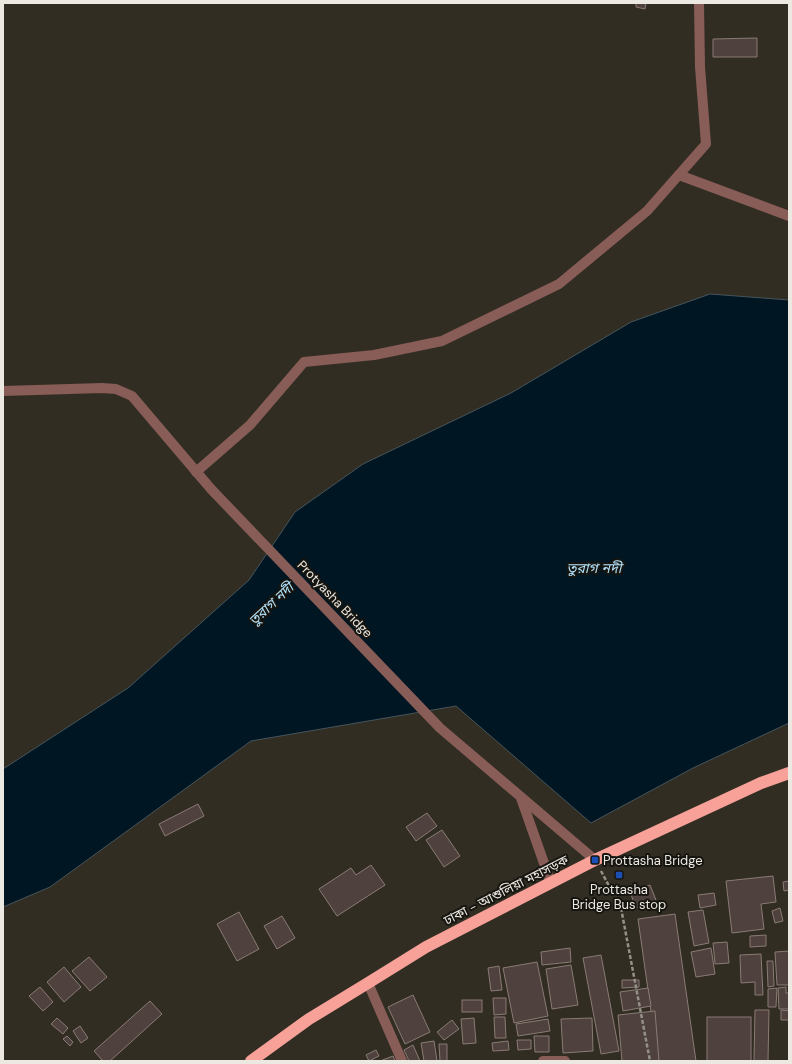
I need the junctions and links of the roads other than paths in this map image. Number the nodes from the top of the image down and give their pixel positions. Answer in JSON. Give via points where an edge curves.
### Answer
{"nodes":[{"id":1,"x":699,"y":3,"type":"edge"},
{"id":2,"x":679,"y":175,"type":"junction"},
{"id":3,"x":789,"y":216,"type":"edge"},
{"id":4,"x":3,"y":391,"type":"edge"},
{"id":5,"x":196,"y":472,"type":"junction"},
{"id":6,"x":789,"y":773,"type":"edge"},
{"id":7,"x":520,"y":796,"type":"junction"},
{"id":8,"x":595,"y":860,"type":"junction"},
{"id":9,"x":551,"y":883,"type":"junction"},
{"id":10,"x":368,"y":984,"type":"junction"},
{"id":11,"x":251,"y":1061,"type":"edge"},
{"id":12,"x":402,"y":1061,"type":"edge"},
{"id":13,"x":543,"y":1061,"type":"edge"},
{"id":14,"x":565,"y":1061,"type":"edge"}],
"edges":[{"from":1,"to":2,"type":"street","via":[[700,67],[706,144]]},
{"from":2,"to":3,"type":"street"},
{"from":2,"to":5,"type":"street","via":[[648,211],[559,284],[442,341],[374,355],[304,362],[250,425]]},
{"from":4,"to":5,"type":"street","name":"Protyasha Bridge","via":[[116,389],[132,396]]},
{"from":5,"to":7,"type":"street","name":"Protyasha Bridge","via":[[440,728]]},
{"from":6,"to":8,"type":"highway","name":"ঢাকা - আশুলিয়া মহাসড়ক","via":[[761,783]]},
{"from":7,"to":8,"type":"street","name":"Protyasha Bridge"},
{"from":7,"to":9,"type":"street"},
{"from":8,"to":9,"type":"highway","name":"ঢাকা - আশুলিয়া মহাসড়ক"},
{"from":9,"to":10,"type":"highway","name":"ঢাকা - আশুলিয়া মহাসড়ক","via":[[426,947]]},
{"from":10,"to":11,"type":"highway","name":"ঢাকা - আশুলিয়া মহাসড়ক","via":[[309,1019]]},
{"from":10,"to":12,"type":"street"},
{"from":13,"to":14,"type":"street"}]}
